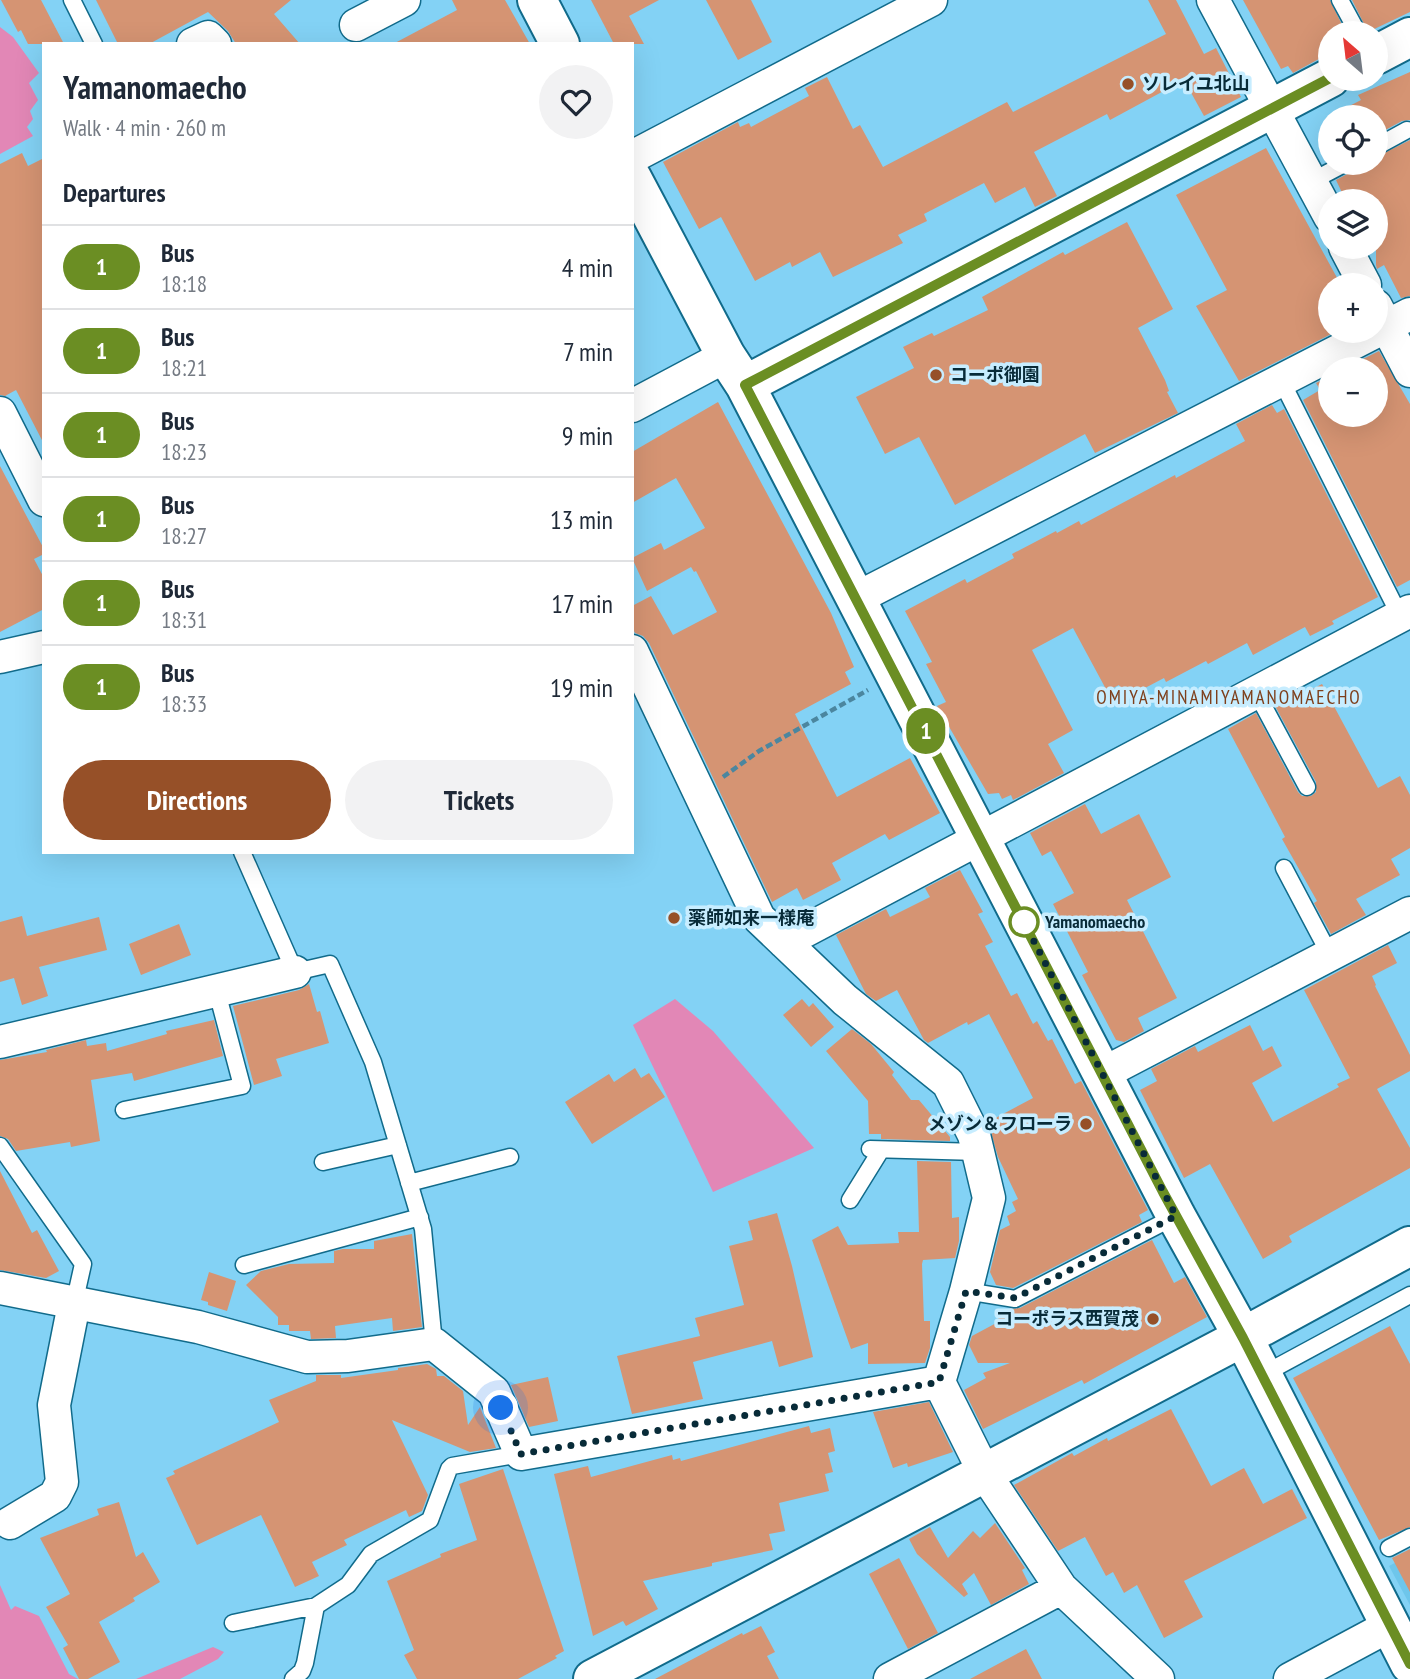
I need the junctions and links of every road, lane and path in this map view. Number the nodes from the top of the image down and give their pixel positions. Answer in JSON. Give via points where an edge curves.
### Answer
{"nodes":[{"id":1,"x":72,"y":0,"type":"edge"},
{"id":2,"x":404,"y":0,"type":"edge"},
{"id":3,"x":537,"y":0,"type":"edge"},
{"id":4,"x":931,"y":0,"type":"edge"},
{"id":5,"x":1213,"y":0,"type":"edge"},
{"id":6,"x":1340,"y":0,"type":"edge"},
{"id":7,"x":1351,"y":21,"type":"edge"},
{"id":8,"x":355,"y":23,"type":"edge"},
{"id":9,"x":1410,"y":37,"type":"edge"},
{"id":10,"x":92,"y":42,"type":"edge"},
{"id":11,"x":197,"y":42,"type":"edge"},
{"id":12,"x":213,"y":42,"type":"edge"},
{"id":13,"x":559,"y":42,"type":"edge"},
{"id":14,"x":1388,"y":49,"type":"edge"},
{"id":15,"x":1318,"y":84,"type":"edge"},
{"id":16,"x":1273,"y":108,"type":"junction"},
{"id":17,"x":1407,"y":131,"type":"dead end"},
{"id":18,"x":1388,"y":141,"type":"edge"},
{"id":19,"x":634,"y":156,"type":"edge"},
{"id":20,"x":1323,"y":175,"type":"edge"},
{"id":21,"x":1312,"y":181,"type":"junction"},
{"id":22,"x":634,"y":182,"type":"edge"},
{"id":23,"x":1318,"y":193,"type":"edge"},
{"id":24,"x":1390,"y":315,"type":"edge"},
{"id":25,"x":736,"y":370,"type":"junction"},
{"id":26,"x":1410,"y":371,"type":"edge"},
{"id":27,"x":1281,"y":380,"type":"junction"},
{"id":28,"x":634,"y":405,"type":"edge"},
{"id":29,"x":0,"y":413,"type":"edge"},
{"id":30,"x":42,"y":496,"type":"edge"},
{"id":31,"x":855,"y":598,"type":"junction"},
{"id":32,"x":1405,"y":613,"type":"edge"},
{"id":33,"x":42,"y":647,"type":"edge"},
{"id":34,"x":634,"y":655,"type":"edge"},
{"id":35,"x":0,"y":657,"type":"edge"},
{"id":36,"x":895,"y":674,"type":"junction"},
{"id":37,"x":1256,"y":692,"type":"junction"},
{"id":38,"x":1307,"y":787,"type":"dead end"},
{"id":39,"x":700,"y":794,"type":"junction"},
{"id":40,"x":980,"y":837,"type":"junction"},
{"id":41,"x":243,"y":854,"type":"edge"},
{"id":42,"x":1284,"y":868,"type":"dead end"},
{"id":43,"x":1410,"y":913,"type":"edge"},
{"id":44,"x":784,"y":942,"type":"junction"},
{"id":45,"x":1330,"y":955,"type":"junction"},
{"id":46,"x":295,"y":972,"type":"junction"},
{"id":47,"x":216,"y":992,"type":"junction"},
{"id":48,"x":0,"y":1042,"type":"edge"},
{"id":49,"x":1102,"y":1074,"type":"junction"},
{"id":50,"x":124,"y":1110,"type":"dead end"},
{"id":51,"x":398,"y":1145,"type":"junction"},
{"id":52,"x":0,"y":1146,"type":"edge"},
{"id":53,"x":978,"y":1152,"type":"junction"},
{"id":54,"x":510,"y":1157,"type":"dead end"},
{"id":55,"x":323,"y":1162,"type":"dead end"},
{"id":56,"x":410,"y":1183,"type":"junction"},
{"id":57,"x":850,"y":1200,"type":"dead end"},
{"id":58,"x":1176,"y":1216,"type":"junction"},
{"id":59,"x":420,"y":1217,"type":"junction"},
{"id":60,"x":1410,"y":1246,"type":"edge"},
{"id":61,"x":244,"y":1265,"type":"dead end"},
{"id":62,"x":0,"y":1288,"type":"edge"},
{"id":63,"x":966,"y":1291,"type":"junction"},
{"id":64,"x":1410,"y":1295,"type":"edge"},
{"id":65,"x":74,"y":1304,"type":"junction"},
{"id":66,"x":1243,"y":1338,"type":"junction"},
{"id":67,"x":434,"y":1344,"type":"junction"},
{"id":68,"x":1262,"y":1375,"type":"junction"},
{"id":69,"x":939,"y":1382,"type":"junction"},
{"id":70,"x":521,"y":1454,"type":"junction"},
{"id":71,"x":985,"y":1474,"type":"junction"},
{"id":72,"x":10,"y":1523,"type":"dead end"},
{"id":73,"x":1410,"y":1537,"type":"edge"},
{"id":74,"x":1389,"y":1548,"type":"dead end"},
{"id":75,"x":1062,"y":1588,"type":"junction"},
{"id":76,"x":316,"y":1606,"type":"junction"},
{"id":77,"x":233,"y":1623,"type":"dead end"},
{"id":78,"x":1390,"y":1626,"type":"junction"},
{"id":79,"x":1410,"y":1664,"type":"edge"},
{"id":80,"x":613,"y":1674,"type":"edge"},
{"id":81,"x":293,"y":1679,"type":"edge"},
{"id":82,"x":890,"y":1679,"type":"edge"},
{"id":83,"x":1158,"y":1679,"type":"edge"},
{"id":84,"x":1290,"y":1679,"type":"edge"}],
"edges":[{"from":1,"to":10,"type":"lane"},
{"from":2,"to":8,"type":"street"},
{"from":3,"to":13,"type":"street"},
{"from":4,"to":19,"type":"street"},
{"from":5,"to":16,"type":"street"},
{"from":6,"to":7,"type":"lane"},
{"from":9,"to":14,"type":"street"},
{"from":11,"to":12,"type":"street","via":[[208,37]]},
{"from":15,"to":16,"type":"street"},
{"from":16,"to":21,"type":"street"},
{"from":16,"to":25,"type":"street"},
{"from":17,"to":18,"type":"lane"},
{"from":20,"to":21,"type":"lane"},
{"from":21,"to":23,"type":"street"},
{"from":22,"to":25,"type":"street"},
{"from":24,"to":26,"type":"street"},
{"from":24,"to":27,"type":"street"},
{"from":25,"to":28,"type":"street"},
{"from":25,"to":31,"type":"street"},
{"from":27,"to":31,"type":"street"},
{"from":27,"to":32,"type":"lane"},
{"from":29,"to":30,"type":"street"},
{"from":31,"to":36,"type":"street"},
{"from":32,"to":37,"type":"street"},
{"from":33,"to":35,"type":"street"},
{"from":34,"to":39,"type":"street"},
{"from":36,"to":39,"type":"path","via":[[759,751]]},
{"from":36,"to":40,"type":"street"},
{"from":37,"to":38,"type":"lane"},
{"from":37,"to":40,"type":"street"},
{"from":39,"to":44,"type":"street","via":[[759,918]]},
{"from":40,"to":44,"type":"street"},
{"from":40,"to":49,"type":"street"},
{"from":41,"to":46,"type":"lane"},
{"from":42,"to":45,"type":"lane"},
{"from":43,"to":45,"type":"street"},
{"from":44,"to":53,"type":"street","via":[[845,1000],[948,1083]]},
{"from":45,"to":49,"type":"street"},
{"from":46,"to":47,"type":"street"},
{"from":46,"to":51,"type":"lane","via":[[330,964],[373,1062]]},
{"from":47,"to":48,"type":"street"},
{"from":47,"to":50,"type":"lane","via":[[242,1086]]},
{"from":49,"to":58,"type":"street"},
{"from":51,"to":55,"type":"lane"},
{"from":51,"to":56,"type":"lane"},
{"from":52,"to":65,"type":"lane","via":[[83,1265]]},
{"from":53,"to":57,"type":"lane","via":[[876,1149]]},
{"from":53,"to":63,"type":"street","via":[[989,1198]]},
{"from":54,"to":56,"type":"lane"},
{"from":56,"to":59,"type":"lane"},
{"from":58,"to":63,"type":"lane","via":[[1015,1298]]},
{"from":58,"to":66,"type":"street"},
{"from":59,"to":61,"type":"lane"},
{"from":59,"to":67,"type":"lane"},
{"from":60,"to":66,"type":"street"},
{"from":62,"to":65,"type":"street"},
{"from":63,"to":69,"type":"street"},
{"from":64,"to":68,"type":"lane"},
{"from":65,"to":67,"type":"street","via":[[198,1327],[307,1357]]},
{"from":65,"to":72,"type":"street","via":[[54,1405],[62,1482],[55,1496]]},
{"from":66,"to":68,"type":"street"},
{"from":66,"to":71,"type":"street"},
{"from":67,"to":70,"type":"street","via":[[494,1392]]},
{"from":68,"to":78,"type":"street"},
{"from":69,"to":70,"type":"street"},
{"from":69,"to":71,"type":"street"},
{"from":70,"to":76,"type":"lane","via":[[449,1468],[429,1520],[371,1554],[348,1586]]},
{"from":71,"to":75,"type":"street"},
{"from":71,"to":80,"type":"street"},
{"from":73,"to":74,"type":"lane"},
{"from":75,"to":82,"type":"street"},
{"from":75,"to":83,"type":"street"},
{"from":76,"to":77,"type":"lane"},
{"from":76,"to":81,"type":"lane","via":[[305,1663]]},
{"from":78,"to":79,"type":"street"},
{"from":78,"to":84,"type":"street"}]}
